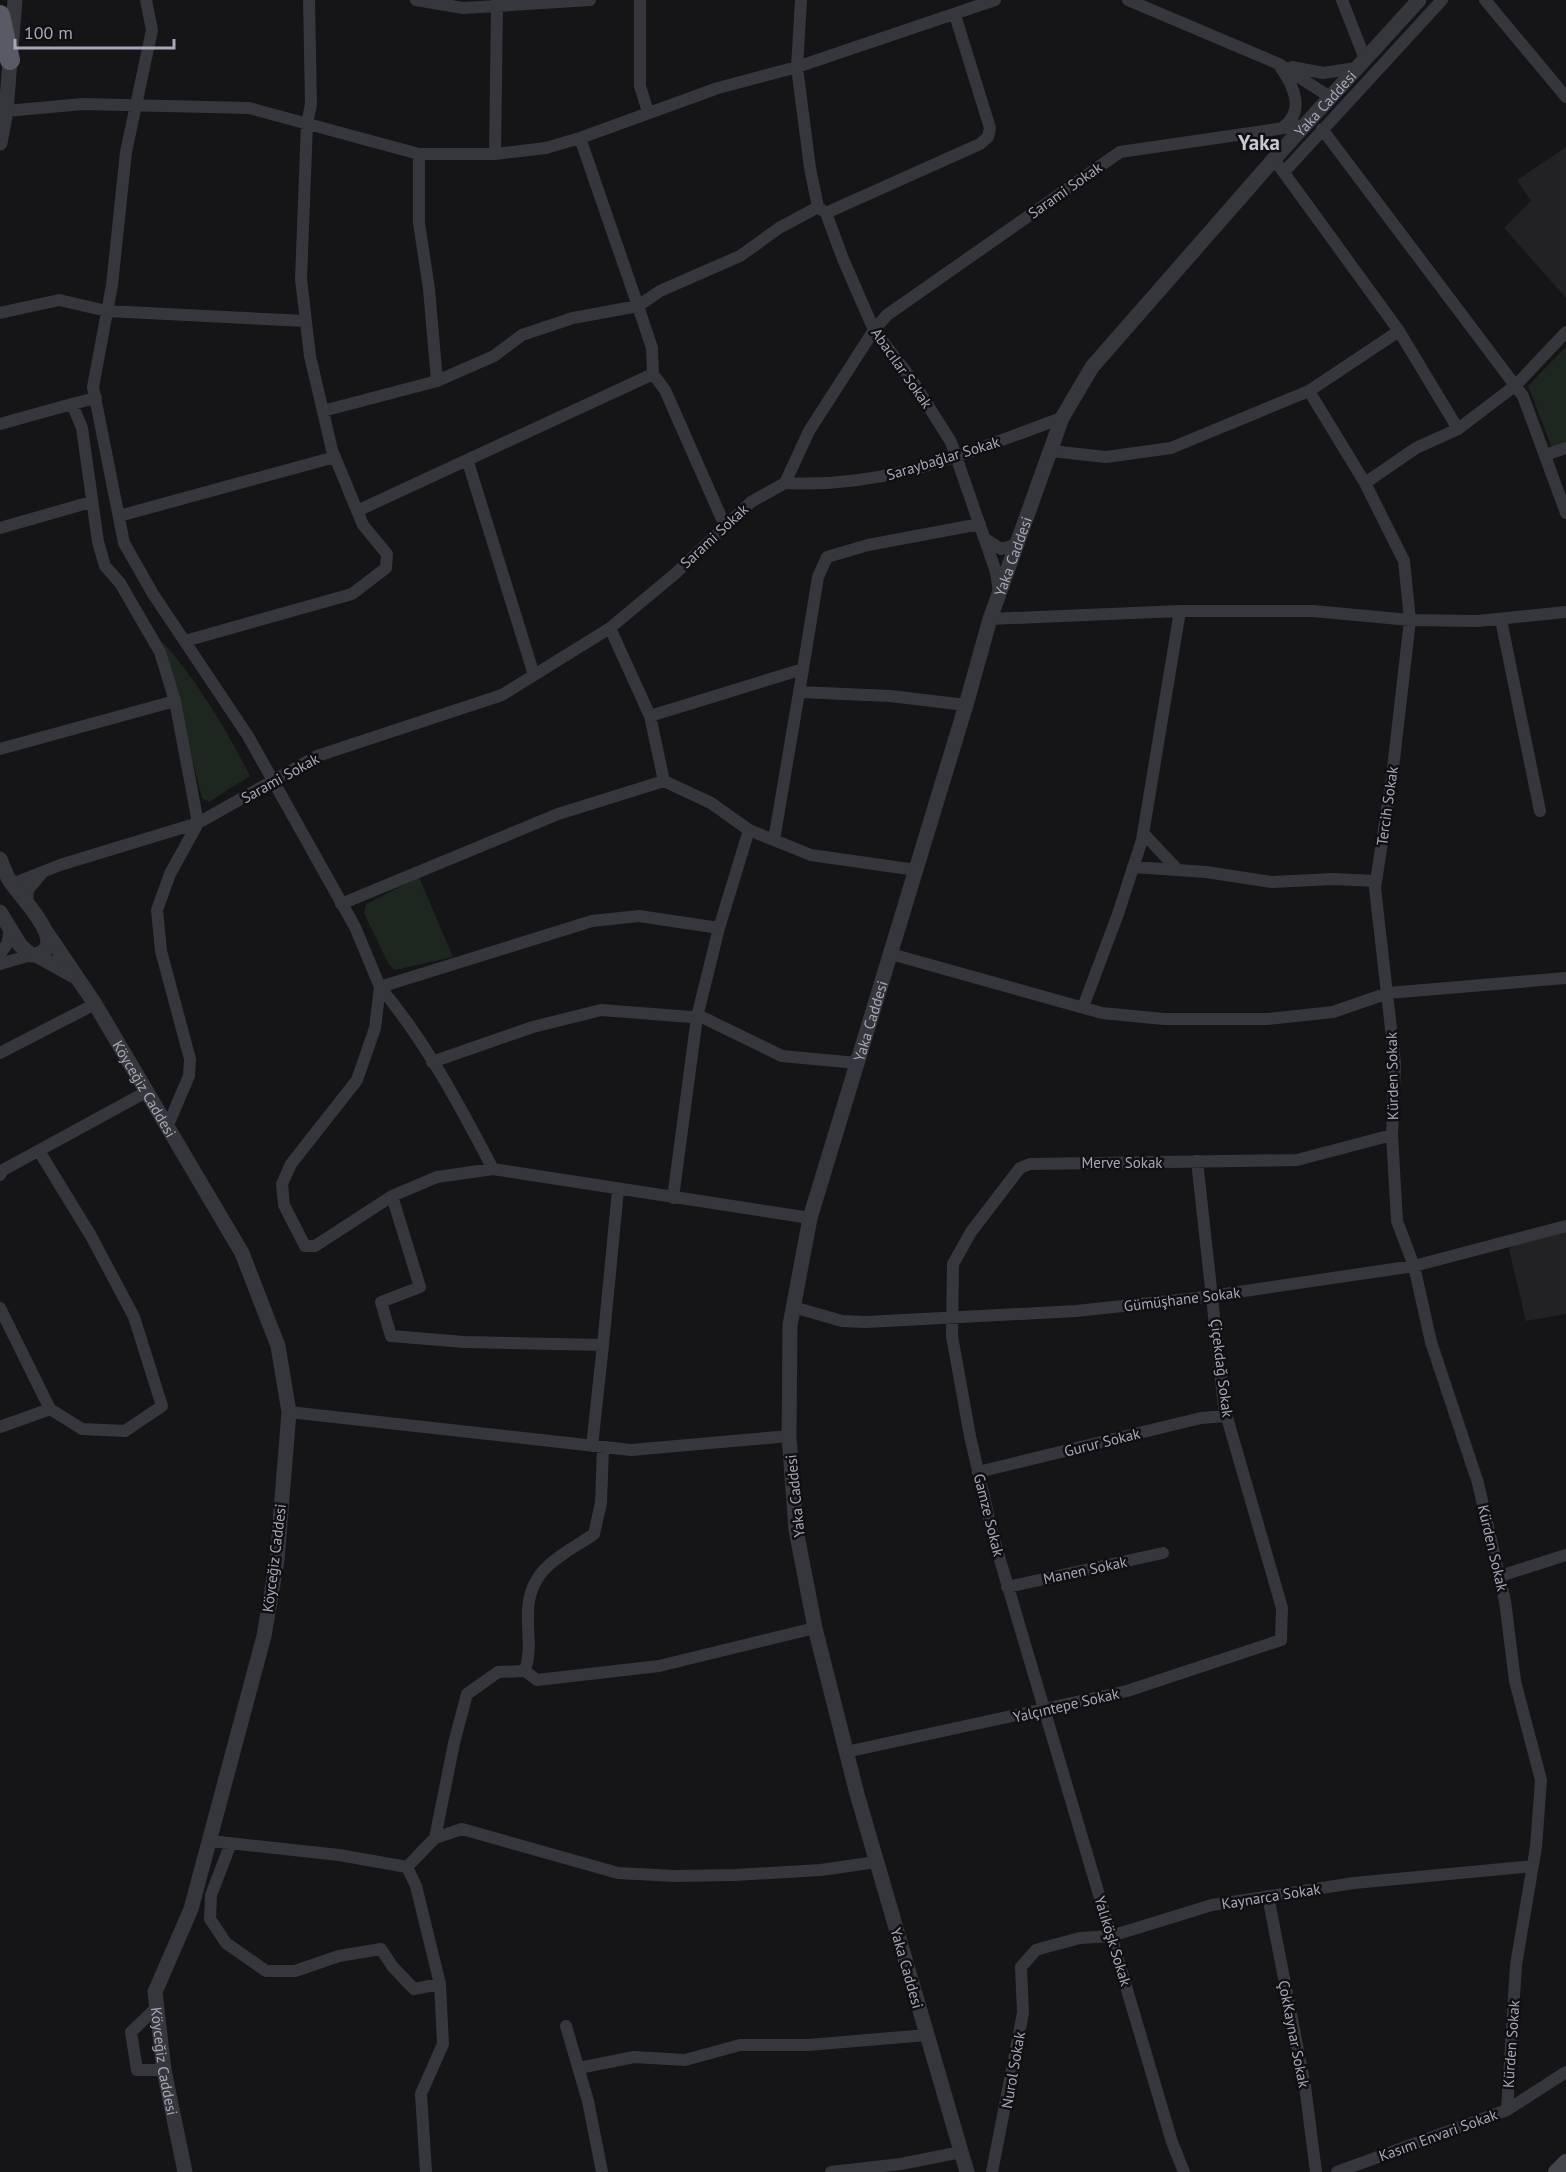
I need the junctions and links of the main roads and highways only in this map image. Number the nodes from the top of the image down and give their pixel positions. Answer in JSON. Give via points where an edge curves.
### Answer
{"nodes":[{"id":1,"x":0,"y":15,"type":"edge"},
{"id":2,"x":10,"y":60,"type":"road end"},
{"id":3,"x":1566,"y":2162,"type":"edge"},
{"id":4,"x":1556,"y":2172,"type":"edge"}],
"edges":[{"from":1,"to":2,"type":"highway"},
{"from":3,"to":4,"type":"main road"}]}
